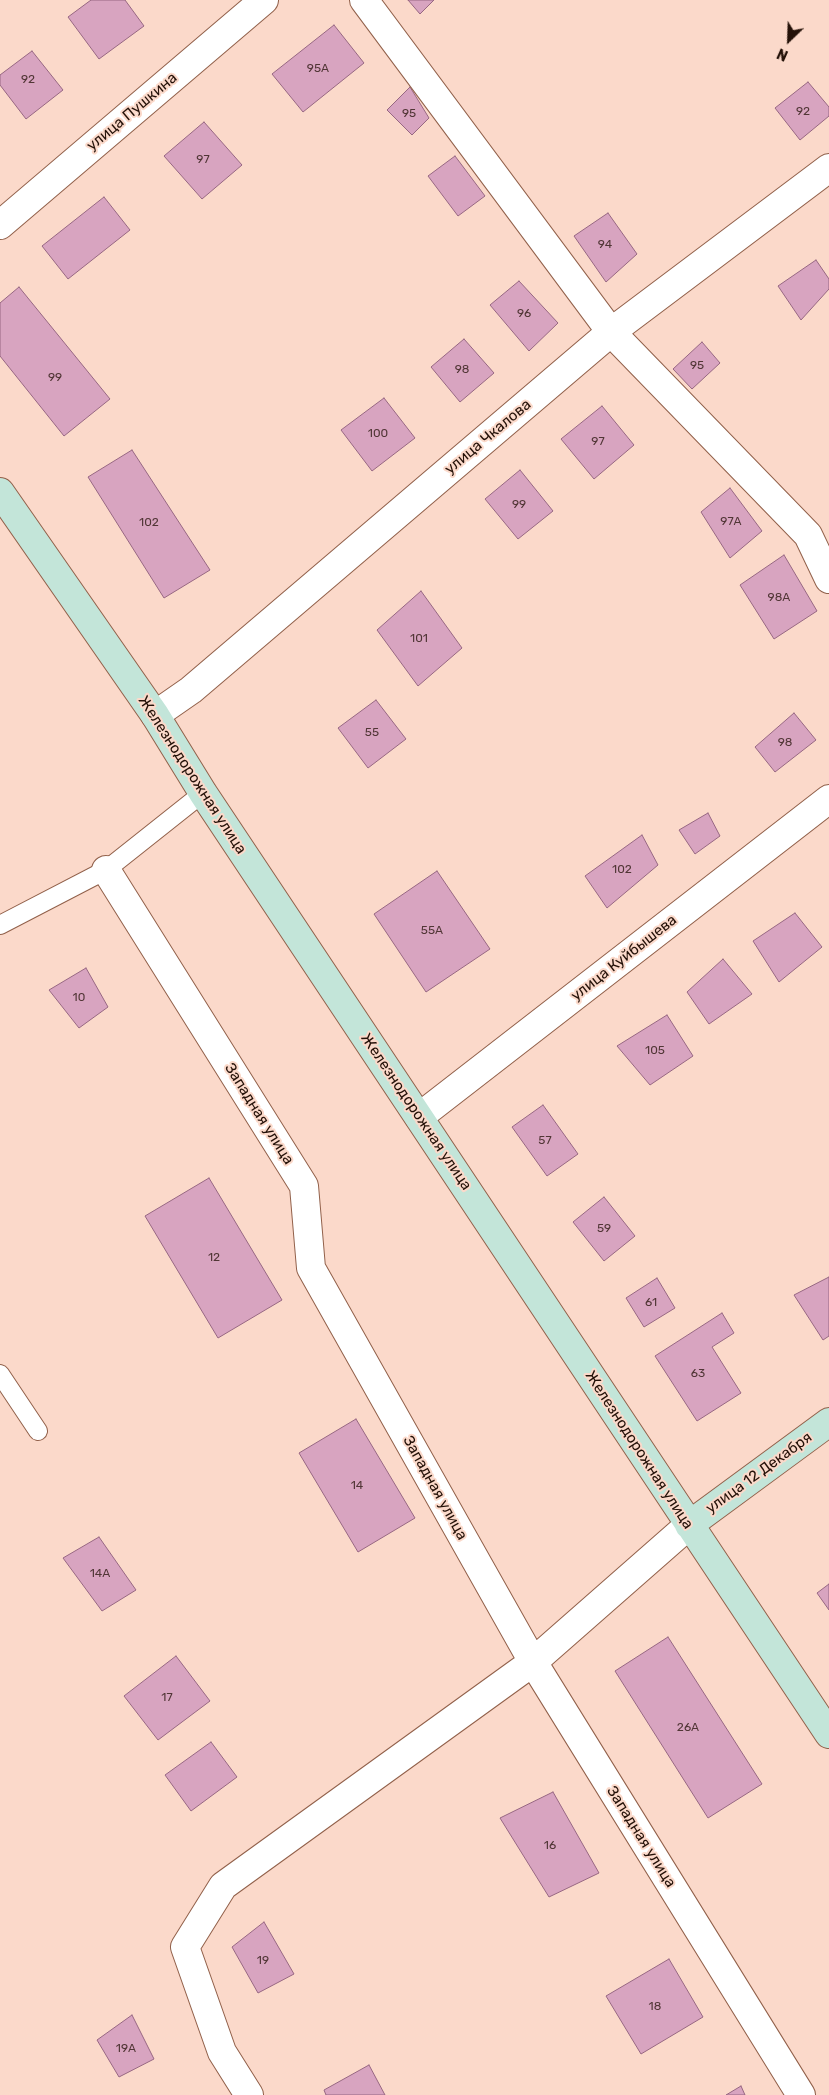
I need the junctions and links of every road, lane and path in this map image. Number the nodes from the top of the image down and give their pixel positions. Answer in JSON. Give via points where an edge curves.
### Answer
{"nodes":[{"id":1,"x":264,"y":0,"type":"edge"},
{"id":2,"x":364,"y":0,"type":"edge"},
{"id":3,"x":829,"y":168,"type":"edge"},
{"id":4,"x":0,"y":225,"type":"edge"},
{"id":5,"x":611,"y":332,"type":"junction"},
{"id":6,"x":0,"y":492,"type":"edge"},
{"id":7,"x":829,"y":578,"type":"edge"},
{"id":8,"x":155,"y":715,"type":"junction"},
{"id":9,"x":203,"y":793,"type":"junction"},
{"id":10,"x":829,"y":798,"type":"edge"},
{"id":11,"x":106,"y":870,"type":"junction"},
{"id":12,"x":0,"y":925,"type":"edge"},
{"id":13,"x":419,"y":1117,"type":"junction"},
{"id":14,"x":0,"y":1374,"type":"edge"},
{"id":15,"x":829,"y":1422,"type":"edge"},
{"id":16,"x":38,"y":1431,"type":"dead end"},
{"id":17,"x":689,"y":1525,"type":"junction"},
{"id":18,"x":533,"y":1662,"type":"junction"},
{"id":19,"x":829,"y":1734,"type":"edge"},
{"id":20,"x":249,"y":2095,"type":"edge"},
{"id":21,"x":800,"y":2095,"type":"edge"}],
"edges":[{"from":1,"to":4,"type":"street","name":"улица Пушкина"},
{"from":2,"to":5,"type":"street"},
{"from":3,"to":5,"type":"street","name":"улица Чкалова"},
{"from":5,"to":7,"type":"street","via":[[808,534]]},
{"from":5,"to":8,"type":"street","name":"улица Чкалова","via":[[191,690]]},
{"from":6,"to":8,"type":"street","name":"Железнодорожная улица"},
{"from":8,"to":9,"type":"street","name":"Железнодорожная улица"},
{"from":9,"to":11,"type":"lane"},
{"from":9,"to":13,"type":"street","name":"Железнодорожная улица"},
{"from":10,"to":13,"type":"street","name":"улица Куйбышева"},
{"from":11,"to":12,"type":"lane"},
{"from":11,"to":18,"type":"street","name":"Западная улица","via":[[304,1186],[311,1268]]},
{"from":13,"to":17,"type":"street","name":"Железнодорожная улица"},
{"from":14,"to":16,"type":"lane"},
{"from":15,"to":17,"type":"street","name":"улица 12 Декабря"},
{"from":17,"to":18,"type":"street"},
{"from":17,"to":19,"type":"street","name":"Железнодорожная улица"},
{"from":18,"to":20,"type":"street","via":[[223,1886],[185,1947],[222,2052]]},
{"from":18,"to":21,"type":"street","name":"Западная улица"}]}
